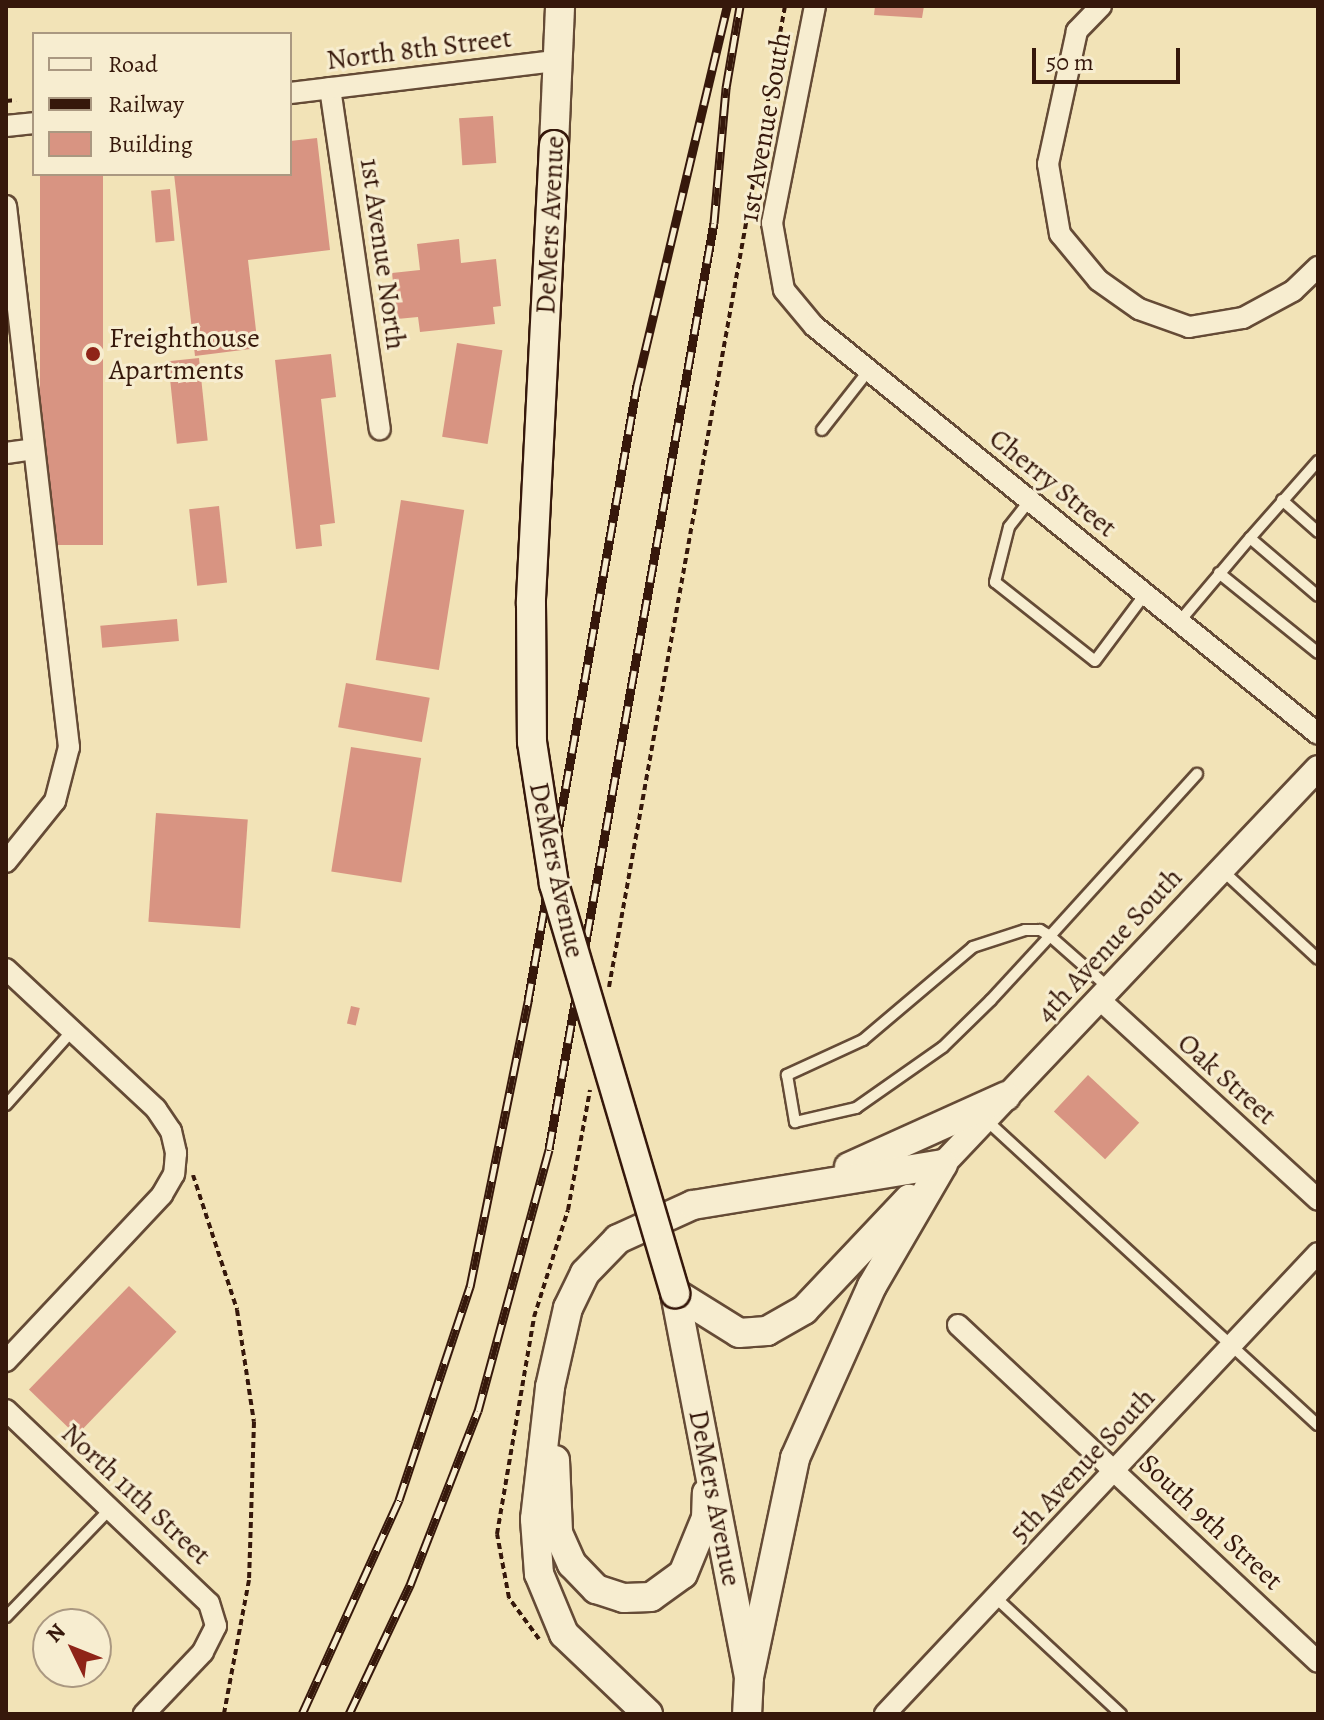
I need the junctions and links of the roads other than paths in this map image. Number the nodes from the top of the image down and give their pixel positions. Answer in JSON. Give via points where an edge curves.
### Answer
{"nodes":[{"id":1,"x":560,"y":6,"type":"edge"},
{"id":2,"x":815,"y":6,"type":"edge"},
{"id":3,"x":1101,"y":6,"type":"edge"},
{"id":4,"x":555,"y":61,"type":"junction"},
{"id":5,"x":330,"y":88,"type":"junction"},
{"id":6,"x":292,"y":93,"type":"edge"},
{"id":7,"x":32,"y":123,"type":"edge"},
{"id":8,"x":6,"y":126,"type":"edge"},
{"id":9,"x":6,"y":206,"type":"edge"},
{"id":10,"x":775,"y":258,"type":"joint"},
{"id":11,"x":1318,"y":267,"type":"edge"},
{"id":12,"x":869,"y":370,"type":"junction"},
{"id":13,"x":380,"y":429,"type":"dead end"},
{"id":14,"x":822,"y":430,"type":"dead end"},
{"id":15,"x":34,"y":449,"type":"junction"},
{"id":16,"x":6,"y":453,"type":"edge"},
{"id":17,"x":1318,"y":461,"type":"edge"},
{"id":18,"x":1030,"y":500,"type":"junction"},
{"id":19,"x":1282,"y":500,"type":"junction"},
{"id":20,"x":1318,"y":532,"type":"edge"},
{"id":21,"x":1250,"y":538,"type":"junction"},
{"id":22,"x":1219,"y":573,"type":"junction"},
{"id":23,"x":1145,"y":594,"type":"junction"},
{"id":24,"x":1318,"y":596,"type":"edge"},
{"id":25,"x":1179,"y":622,"type":"junction"},
{"id":26,"x":1318,"y":653,"type":"edge"},
{"id":27,"x":1318,"y":734,"type":"edge"},
{"id":28,"x":1318,"y":768,"type":"edge"},
{"id":29,"x":1197,"y":774,"type":"dead end"},
{"id":30,"x":6,"y":862,"type":"edge"},
{"id":31,"x":1222,"y":869,"type":"junction"},
{"id":32,"x":1050,"y":936,"type":"junction"},
{"id":33,"x":1318,"y":959,"type":"edge"},
{"id":34,"x":6,"y":969,"type":"edge"},
{"id":35,"x":1104,"y":993,"type":"junction"},
{"id":36,"x":72,"y":1031,"type":"junction"},
{"id":37,"x":1006,"y":1096,"type":"junction"},
{"id":38,"x":6,"y":1105,"type":"edge"},
{"id":39,"x":985,"y":1119,"type":"junction"},
{"id":40,"x":943,"y":1164,"type":"junction"},
{"id":41,"x":784,"y":1190,"type":"junction"},
{"id":42,"x":1318,"y":1200,"type":"edge"},
{"id":43,"x":1318,"y":1253,"type":"edge"},
{"id":44,"x":675,"y":1293,"type":"junction"},
{"id":45,"x":958,"y":1325,"type":"dead end"},
{"id":46,"x":1232,"y":1346,"type":"junction"},
{"id":47,"x":6,"y":1361,"type":"edge"},
{"id":48,"x":550,"y":1387,"type":"junction"},
{"id":49,"x":6,"y":1410,"type":"edge"},
{"id":50,"x":1318,"y":1425,"type":"edge"},
{"id":51,"x":709,"y":1465,"type":"junction"},
{"id":52,"x":1116,"y":1470,"type":"junction"},
{"id":53,"x":110,"y":1509,"type":"junction"},
{"id":54,"x":995,"y":1597,"type":"junction"},
{"id":55,"x":6,"y":1617,"type":"edge"},
{"id":56,"x":1318,"y":1662,"type":"edge"},
{"id":57,"x":749,"y":1677,"type":"junction"},
{"id":58,"x":144,"y":1714,"type":"edge"},
{"id":59,"x":648,"y":1714,"type":"edge"},
{"id":60,"x":747,"y":1714,"type":"edge"},
{"id":61,"x":885,"y":1714,"type":"edge"},
{"id":62,"x":1121,"y":1714,"type":"edge"}],
"edges":[{"from":1,"to":4,"type":"main road","name":"DeMers Avenue"},
{"from":2,"to":10,"type":"street","name":"1st Avenue South","via":[[772,223]]},
{"from":3,"to":11,"type":"street","via":[[1077,31],[1048,164],[1060,234],[1098,280],[1139,309],[1189,327],[1243,318],[1293,291]]},
{"from":4,"to":5,"type":"street","name":"North 8th Street"},
{"from":4,"to":44,"type":"main road","name":"DeMers Avenue","bridge":true,"via":[[531,603],[532,742],[554,884]]},
{"from":5,"to":6,"type":"street","name":"North 8th Street"},
{"from":5,"to":13,"type":"street","name":"1st Avenue North"},
{"from":7,"to":8,"type":"street"},
{"from":9,"to":15,"type":"street"},
{"from":10,"to":12,"type":"street","name":"Cherry Street","via":[[784,290],[814,326]]},
{"from":12,"to":14,"type":"lane"},
{"from":12,"to":18,"type":"street","name":"Cherry Street"},
{"from":15,"to":16,"type":"street"},
{"from":15,"to":30,"type":"street","via":[[69,747],[55,801]]},
{"from":17,"to":19,"type":"lane"},
{"from":18,"to":23,"type":"street","name":"Cherry Street"},
{"from":18,"to":23,"type":"lane","via":[[1009,527],[995,582],[1095,661]]},
{"from":19,"to":20,"type":"lane"},
{"from":19,"to":21,"type":"lane"},
{"from":21,"to":22,"type":"lane"},
{"from":21,"to":24,"type":"lane"},
{"from":22,"to":25,"type":"lane"},
{"from":22,"to":26,"type":"lane"},
{"from":23,"to":25,"type":"street","name":"Cherry Street"},
{"from":25,"to":27,"type":"street","name":"Cherry Street"},
{"from":28,"to":31,"type":"street","name":"4th Avenue South"},
{"from":29,"to":32,"type":"lane"},
{"from":31,"to":33,"type":"lane"},
{"from":31,"to":35,"type":"street","name":"4th Avenue South"},
{"from":32,"to":32,"type":"lane","via":[[1025,930],[973,947],[863,1040],[787,1075],[795,1122],[856,1108],[899,1081],[943,1047]]},
{"from":32,"to":35,"type":"lane"},
{"from":34,"to":36,"type":"street"},
{"from":35,"to":37,"type":"street","name":"4th Avenue South"},
{"from":35,"to":42,"type":"street","name":"Oak Street"},
{"from":36,"to":38,"type":"lane"},
{"from":36,"to":47,"type":"street","via":[[156,1109],[171,1131],[174,1174],[162,1195]]},
{"from":37,"to":39,"type":"street","name":"4th Avenue South"},
{"from":37,"to":41,"type":"main road","via":[[863,1163]]},
{"from":39,"to":40,"type":"street","name":"4th Avenue South"},
{"from":39,"to":46,"type":"lane"},
{"from":40,"to":41,"type":"main road"},
{"from":40,"to":44,"type":"main road","via":[[804,1310],[767,1331],[739,1333]]},
{"from":40,"to":57,"type":"main road","via":[[872,1286],[795,1458]]},
{"from":41,"to":48,"type":"main road","via":[[693,1205],[618,1239],[585,1273],[568,1308]]},
{"from":43,"to":46,"type":"street","name":"5th Avenue South"},
{"from":44,"to":51,"type":"main road","name":"DeMers Avenue"},
{"from":45,"to":52,"type":"street","name":"South 9th Street"},
{"from":46,"to":50,"type":"lane"},
{"from":46,"to":52,"type":"street","name":"5th Avenue South"},
{"from":48,"to":51,"type":"main road","via":[[558,1533],[572,1564],[596,1589],[624,1598],[651,1597],[683,1574],[706,1518]]},
{"from":48,"to":59,"type":"main road","via":[[535,1519],[539,1574],[564,1634]]},
{"from":49,"to":53,"type":"street","name":"North 11th Street"},
{"from":51,"to":57,"type":"main road","name":"DeMers Avenue"},
{"from":52,"to":54,"type":"street","name":"5th Avenue South"},
{"from":52,"to":56,"type":"street","name":"South 9th Street"},
{"from":53,"to":55,"type":"lane"},
{"from":53,"to":58,"type":"street","name":"North 11th Street","via":[[209,1603],[216,1626],[203,1652]]},
{"from":54,"to":61,"type":"street","name":"5th Avenue South"},
{"from":54,"to":62,"type":"lane"},
{"from":57,"to":60,"type":"main road","name":"DeMers Avenue"}]}
